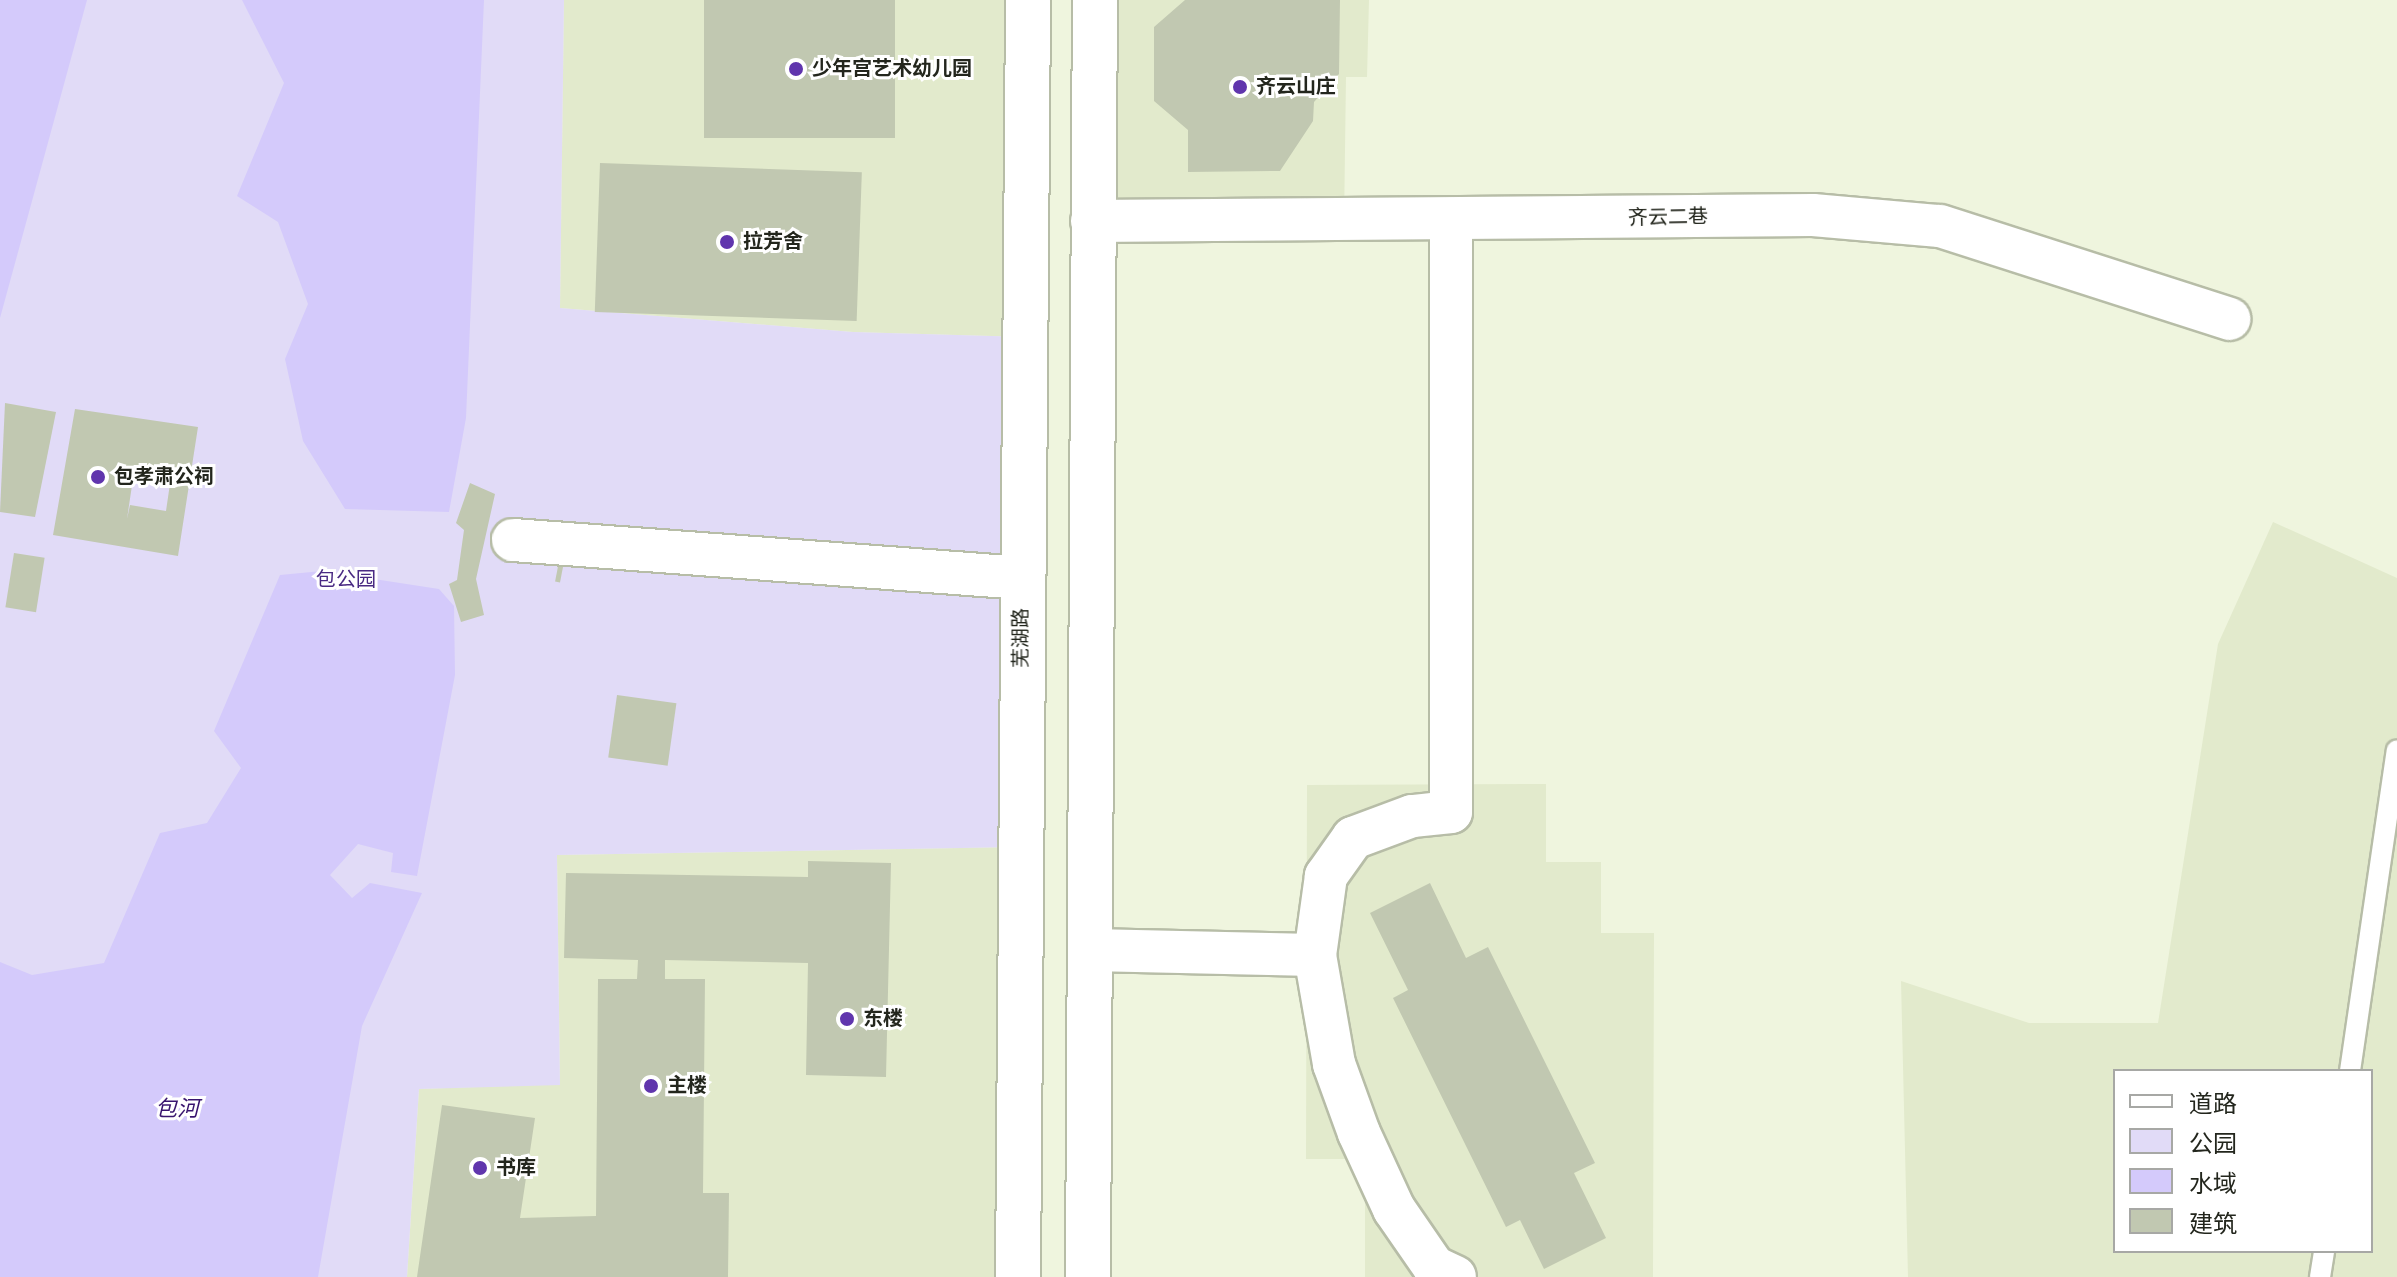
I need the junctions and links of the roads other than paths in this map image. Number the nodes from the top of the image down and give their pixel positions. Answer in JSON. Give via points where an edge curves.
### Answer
{"nodes":[{"id":1,"x":1028,"y":0,"type":"edge"},
{"id":2,"x":1095,"y":0,"type":"edge"},
{"id":3,"x":1451,"y":220,"type":"junction"},
{"id":4,"x":1092,"y":221,"type":"junction"},
{"id":5,"x":2229,"y":319,"type":"dead end"},
{"id":6,"x":513,"y":540,"type":"dead end"},
{"id":7,"x":1022,"y":578,"type":"junction"},
{"id":8,"x":2397,"y":750,"type":"edge"},
{"id":9,"x":1090,"y":950,"type":"junction"},
{"id":10,"x":1315,"y":955,"type":"junction"},
{"id":11,"x":2350,"y":1069,"type":"edge"},
{"id":12,"x":2324,"y":1253,"type":"edge"},
{"id":13,"x":1018,"y":1277,"type":"edge"},
{"id":14,"x":1088,"y":1277,"type":"edge"},
{"id":15,"x":1455,"y":1277,"type":"edge"},
{"id":16,"x":2320,"y":1277,"type":"edge"}],
"edges":[{"from":1,"to":7,"type":"main road","name":"芜湖路"},
{"from":2,"to":4,"type":"main road"},
{"from":3,"to":4,"type":"street","name":"齐云二巷"},
{"from":3,"to":5,"type":"street","name":"齐云二巷","via":[[1813,215],[1940,226]]},
{"from":3,"to":10,"type":"street","via":[[1451,812],[1412,816],[1353,838],[1326,876]]},
{"from":4,"to":9,"type":"main road"},
{"from":6,"to":7,"type":"street"},
{"from":7,"to":13,"type":"main road","name":"芜湖路"},
{"from":8,"to":11,"type":"lane"},
{"from":9,"to":10,"type":"street"},
{"from":9,"to":14,"type":"main road"},
{"from":10,"to":15,"type":"street","via":[[1334,1064],[1359,1133],[1394,1209],[1434,1267]]},
{"from":12,"to":16,"type":"lane"}]}
